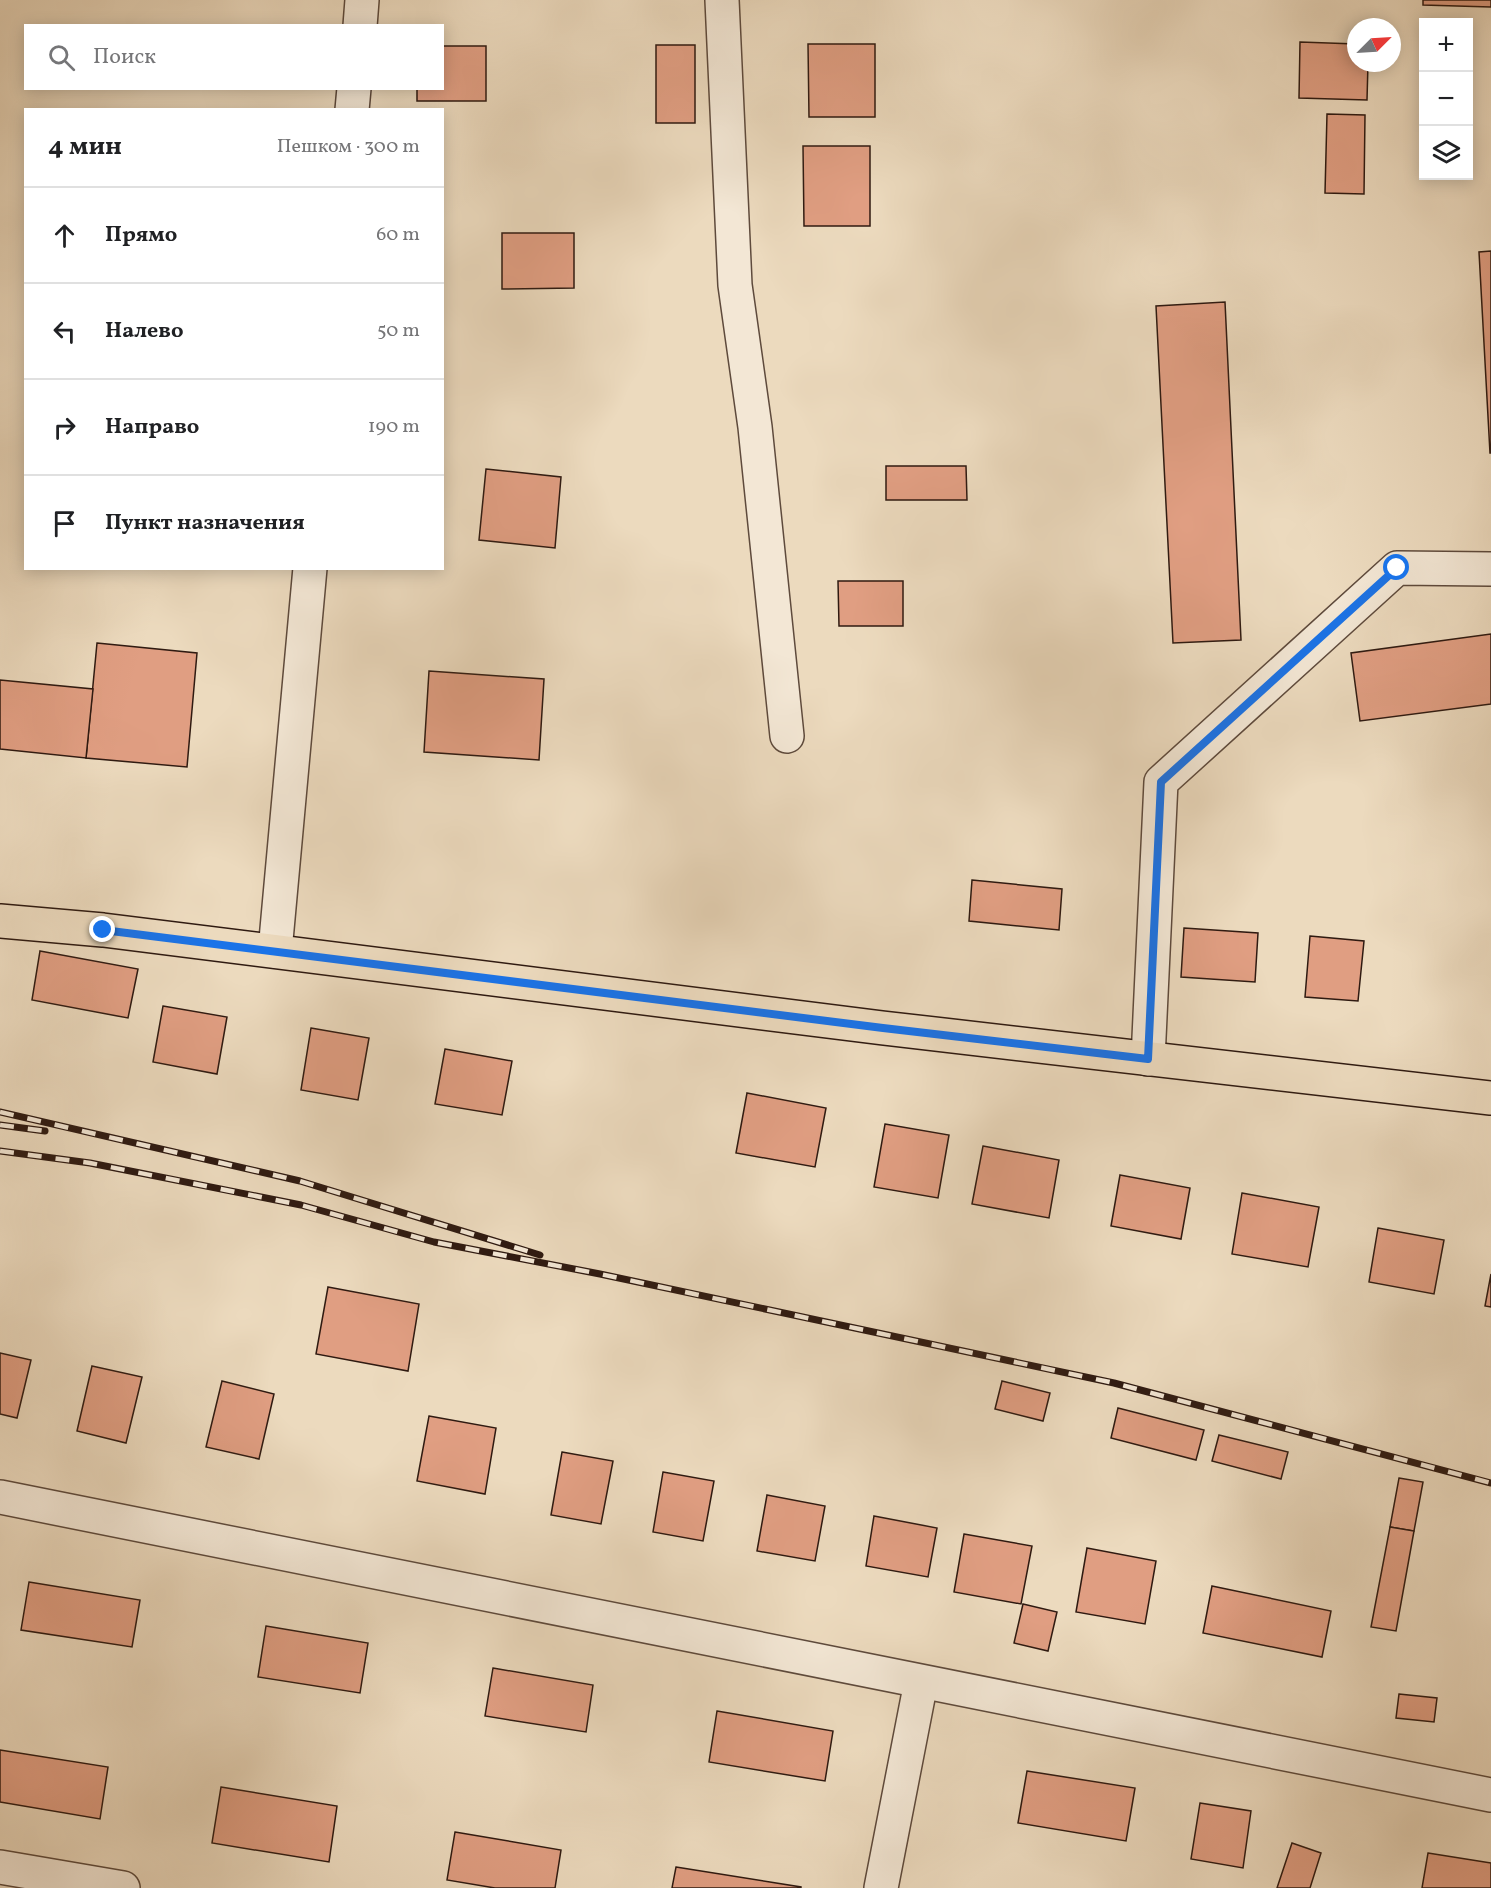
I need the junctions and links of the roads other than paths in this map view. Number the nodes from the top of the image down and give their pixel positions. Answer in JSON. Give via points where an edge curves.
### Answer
{"nodes":[{"id":1,"x":362,"y":0,"type":"edge"},
{"id":2,"x":722,"y":0,"type":"edge"},
{"id":3,"x":360,"y":24,"type":"edge"},
{"id":4,"x":354,"y":90,"type":"edge"},
{"id":5,"x":352,"y":108,"type":"edge"},
{"id":6,"x":1491,"y":569,"type":"edge"},
{"id":7,"x":310,"y":570,"type":"edge"},
{"id":8,"x":787,"y":736,"type":"dead end"},
{"id":9,"x":0,"y":921,"type":"edge"},
{"id":10,"x":275,"y":951,"type":"junction"},
{"id":11,"x":1148,"y":1059,"type":"junction"},
{"id":12,"x":1491,"y":1098,"type":"edge"},
{"id":13,"x":0,"y":1497,"type":"edge"},
{"id":14,"x":921,"y":1682,"type":"junction"},
{"id":15,"x":1491,"y":1795,"type":"edge"},
{"id":16,"x":0,"y":1867,"type":"edge"},
{"id":17,"x":123,"y":1888,"type":"edge"},
{"id":18,"x":882,"y":1888,"type":"edge"}],
"edges":[{"from":1,"to":3,"type":"street"},
{"from":2,"to":8,"type":"street","via":[[735,285]]},
{"from":4,"to":5,"type":"street"},
{"from":6,"to":11,"type":"street","via":[[1397,568],[1161,782]]},
{"from":7,"to":10,"type":"street"},
{"from":9,"to":10,"type":"main road"},
{"from":10,"to":11,"type":"main road"},
{"from":11,"to":12,"type":"main road"},
{"from":13,"to":14,"type":"street"},
{"from":14,"to":15,"type":"street"},
{"from":14,"to":18,"type":"street"},
{"from":16,"to":17,"type":"street"}]}
